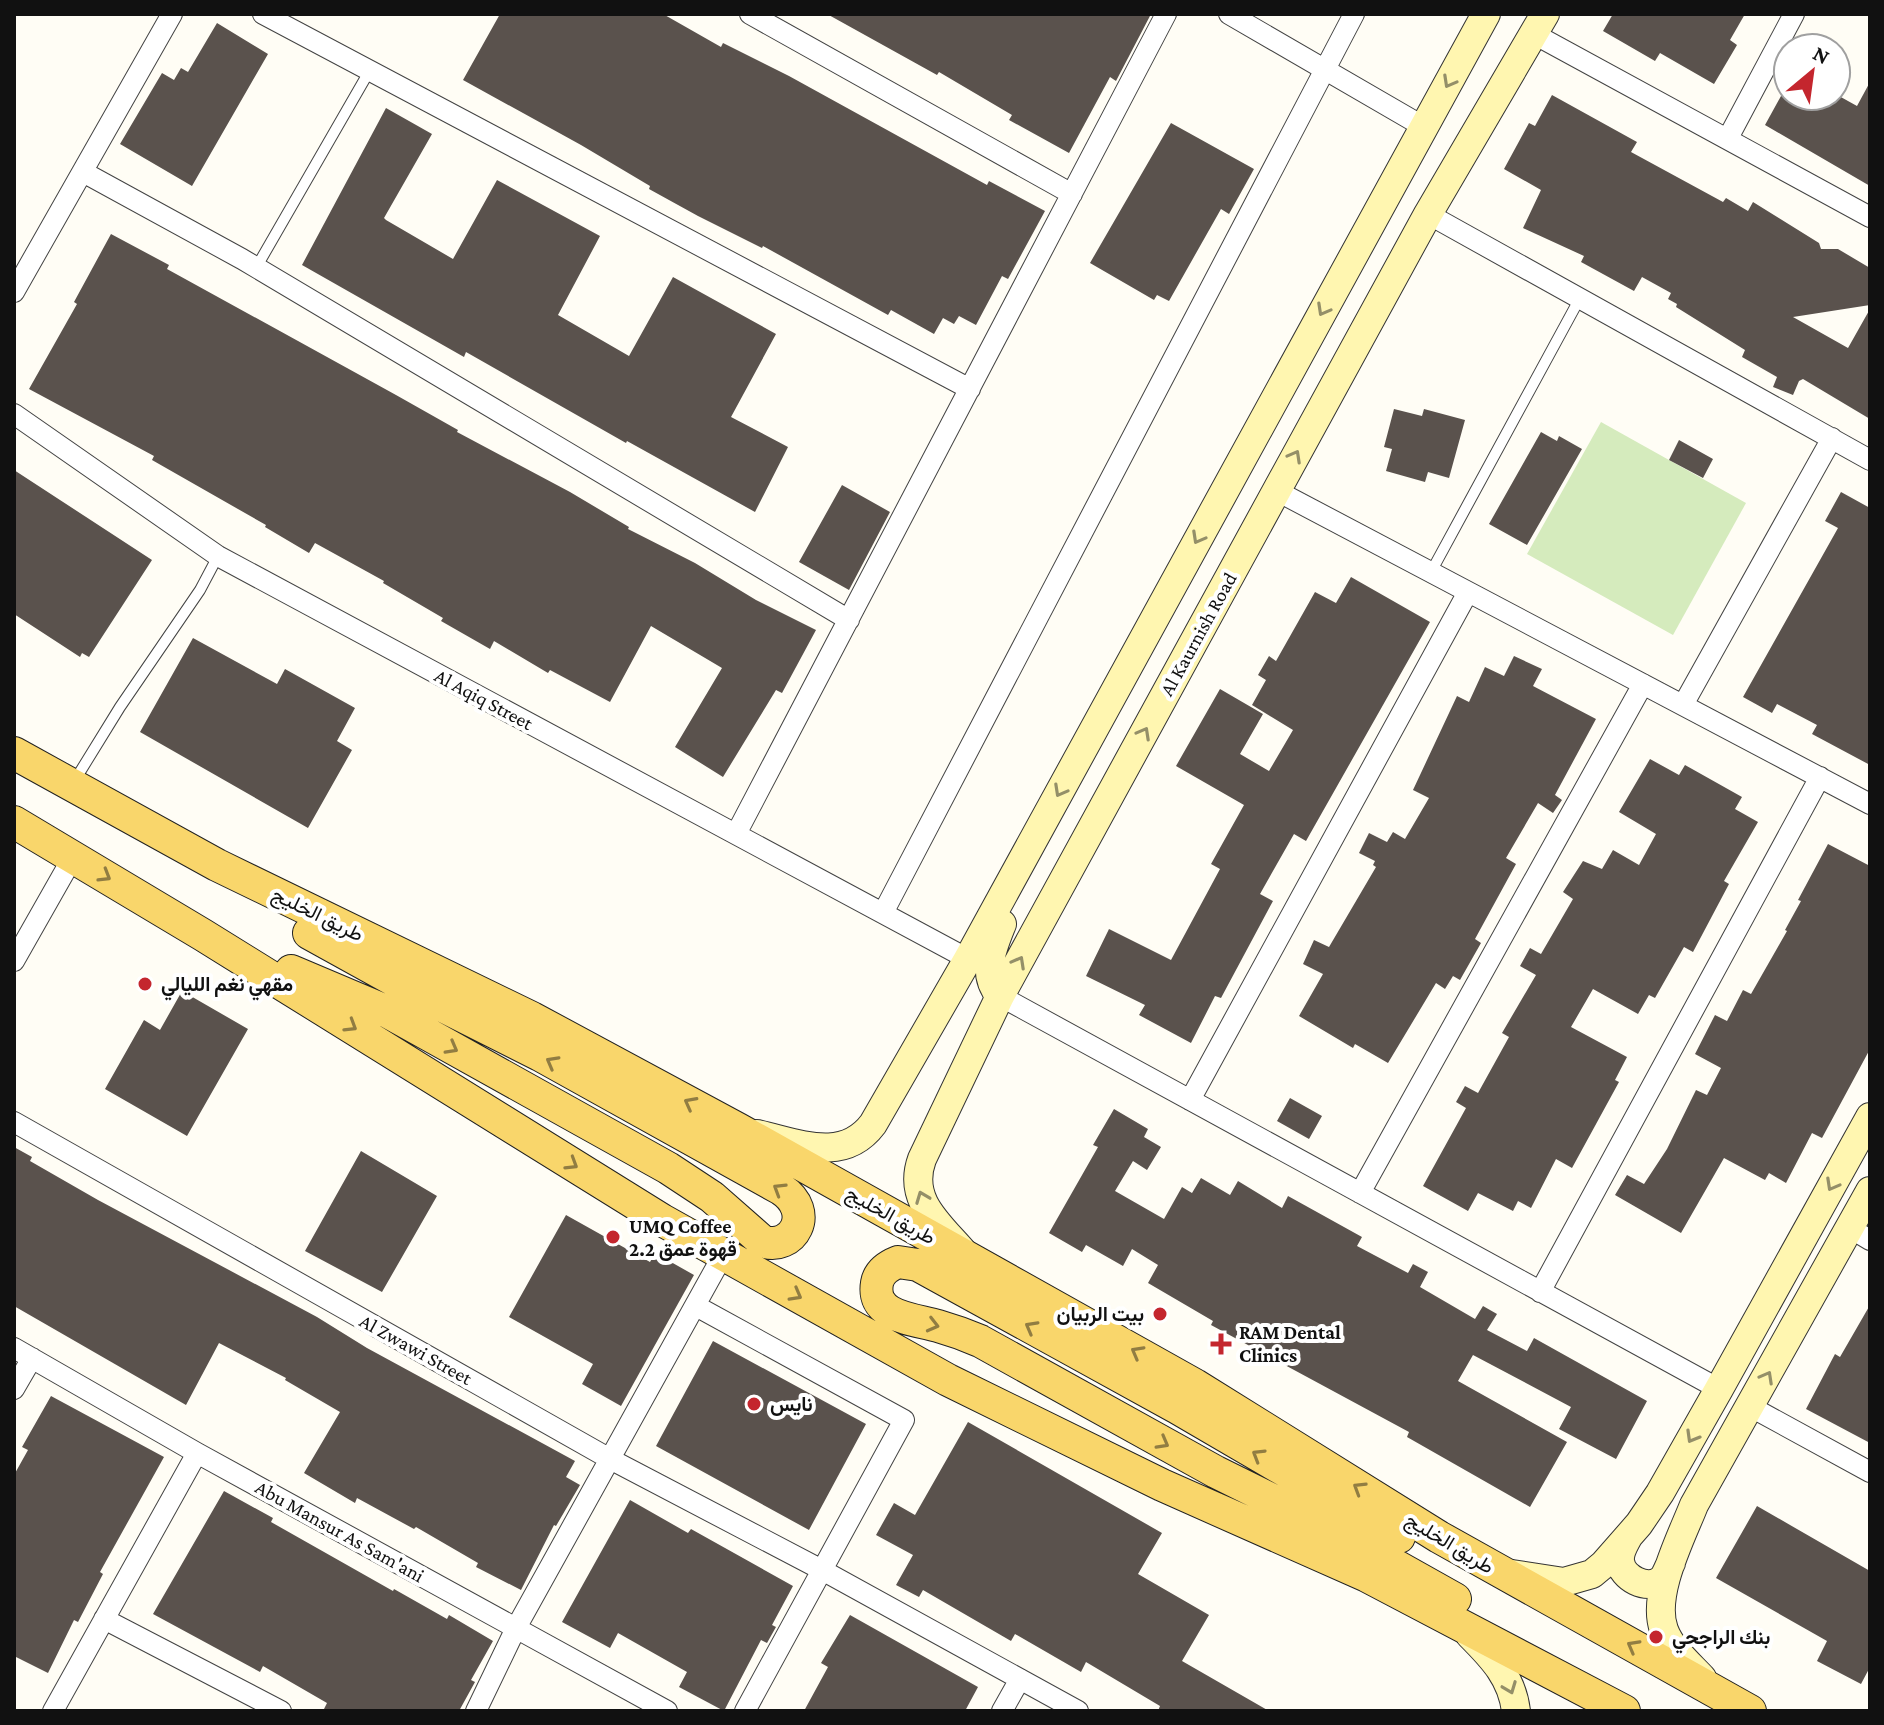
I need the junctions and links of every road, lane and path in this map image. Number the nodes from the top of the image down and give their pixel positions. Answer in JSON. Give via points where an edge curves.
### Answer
{"nodes":[{"id":1,"x":172,"y":14,"type":"edge"},
{"id":2,"x":263,"y":14,"type":"edge"},
{"id":3,"x":750,"y":14,"type":"edge"},
{"id":4,"x":1166,"y":14,"type":"edge"},
{"id":5,"x":1229,"y":14,"type":"edge"},
{"id":6,"x":1354,"y":14,"type":"edge"},
{"id":7,"x":1486,"y":14,"type":"edge"},
{"id":8,"x":1794,"y":14,"type":"edge"},
{"id":9,"x":1540,"y":24,"type":"edge"},
{"id":10,"x":370,"y":70,"type":"junction"},
{"id":11,"x":1326,"y":70,"type":"junction"},
{"id":12,"x":1424,"y":127,"type":"junction"},
{"id":13,"x":1728,"y":138,"type":"junction"},
{"id":14,"x":83,"y":172,"type":"junction"},
{"id":15,"x":1072,"y":194,"type":"junction"},
{"id":16,"x":1428,"y":214,"type":"junction"},
{"id":17,"x":1870,"y":217,"type":"edge"},
{"id":18,"x":256,"y":268,"type":"junction"},
{"id":19,"x":14,"y":292,"type":"edge"},
{"id":20,"x":1580,"y":298,"type":"junction"},
{"id":21,"x":1375,"y":310,"type":"junction"},
{"id":22,"x":970,"y":389,"type":"junction"},
{"id":23,"x":14,"y":414,"type":"edge"},
{"id":24,"x":1832,"y":438,"type":"junction"},
{"id":25,"x":1870,"y":460,"type":"edge"},
{"id":26,"x":1277,"y":491,"type":"junction"},
{"id":27,"x":218,"y":556,"type":"junction"},
{"id":28,"x":1431,"y":572,"type":"junction"},
{"id":29,"x":1468,"y":592,"type":"junction"},
{"id":30,"x":849,"y":620,"type":"junction"},
{"id":31,"x":1643,"y":684,"type":"junction"},
{"id":32,"x":1683,"y":705,"type":"junction"},
{"id":33,"x":14,"y":753,"type":"edge"},
{"id":34,"x":1820,"y":777,"type":"junction"},
{"id":35,"x":72,"y":784,"type":"junction"},
{"id":36,"x":1870,"y":804,"type":"edge"},
{"id":37,"x":138,"y":821,"type":"junction"},
{"id":38,"x":14,"y":822,"type":"edge"},
{"id":39,"x":1037,"y":833,"type":"junction"},
{"id":40,"x":736,"y":834,"type":"junction"},
{"id":41,"x":73,"y":857,"type":"junction"},
{"id":42,"x":883,"y":913,"type":"junction"},
{"id":43,"x":203,"y":935,"type":"junction"},
{"id":44,"x":968,"y":959,"type":"junction"},
{"id":45,"x":14,"y":961,"type":"edge"},
{"id":46,"x":1000,"y":996,"type":"junction"},
{"id":47,"x":1190,"y":1100,"type":"junction"},
{"id":48,"x":1870,"y":1117,"type":"edge"},
{"id":49,"x":14,"y":1122,"type":"edge"},
{"id":50,"x":738,"y":1129,"type":"junction"},
{"id":51,"x":1870,"y":1191,"type":"edge"},
{"id":52,"x":1360,"y":1193,"type":"junction"},
{"id":53,"x":1860,"y":1234,"type":"edge"},
{"id":54,"x":723,"y":1255,"type":"junction"},
{"id":55,"x":969,"y":1259,"type":"junction"},
{"id":56,"x":1540,"y":1292,"type":"junction"},
{"id":57,"x":696,"y":1306,"type":"junction"},
{"id":58,"x":23,"y":1353,"type":"edge"},
{"id":59,"x":14,"y":1389,"type":"edge"},
{"id":60,"x":1719,"y":1389,"type":"junction"},
{"id":61,"x":1751,"y":1407,"type":"junction"},
{"id":62,"x":197,"y":1453,"type":"junction"},
{"id":63,"x":610,"y":1459,"type":"junction"},
{"id":64,"x":1870,"y":1472,"type":"edge"},
{"id":65,"x":1631,"y":1533,"type":"junction"},
{"id":66,"x":1674,"y":1556,"type":"junction"},
{"id":67,"x":822,"y":1570,"type":"junction"},
{"id":68,"x":1500,"y":1572,"type":"junction"},
{"id":69,"x":1577,"y":1616,"type":"junction"},
{"id":70,"x":104,"y":1619,"type":"junction"},
{"id":71,"x":1461,"y":1626,"type":"junction"},
{"id":72,"x":516,"y":1628,"type":"junction"},
{"id":73,"x":1020,"y":1679,"type":"junction"},
{"id":74,"x":1713,"y":1691,"type":"junction"},
{"id":75,"x":1618,"y":1708,"type":"edge"},
{"id":76,"x":53,"y":1711,"type":"edge"},
{"id":77,"x":281,"y":1711,"type":"edge"},
{"id":78,"x":476,"y":1711,"type":"edge"},
{"id":79,"x":667,"y":1711,"type":"edge"},
{"id":80,"x":745,"y":1711,"type":"edge"},
{"id":81,"x":1002,"y":1711,"type":"edge"},
{"id":82,"x":1078,"y":1711,"type":"edge"},
{"id":83,"x":1516,"y":1711,"type":"edge"},
{"id":84,"x":1750,"y":1711,"type":"edge"}],
"edges":[{"from":1,"to":14,"type":"street"},
{"from":2,"to":10,"type":"street"},
{"from":3,"to":15,"type":"street"},
{"from":4,"to":15,"type":"street"},
{"from":5,"to":11,"type":"street"},
{"from":6,"to":11,"type":"street"},
{"from":7,"to":12,"type":"street","one_way":true},
{"from":8,"to":13,"type":"street"},
{"from":9,"to":13,"type":"street"},
{"from":9,"to":16,"type":"street","name":"Al Kaurnish Road"},
{"from":10,"to":18,"type":"lane"},
{"from":10,"to":22,"type":"street"},
{"from":11,"to":12,"type":"street"},
{"from":11,"to":42,"type":"street"},
{"from":12,"to":21,"type":"street","via":[[1445,141],[1446,153],[1386,268]]},
{"from":12,"to":39,"type":"street","one_way":true},
{"from":13,"to":17,"type":"street"},
{"from":14,"to":18,"type":"street"},
{"from":14,"to":19,"type":"street"},
{"from":15,"to":22,"type":"street"},
{"from":16,"to":20,"type":"street"},
{"from":16,"to":21,"type":"street","name":"Al Kaurnish Road"},
{"from":18,"to":30,"type":"street"},
{"from":20,"to":24,"type":"street"},
{"from":20,"to":28,"type":"lane"},
{"from":26,"to":21,"type":"street","name":"Al Kaurnish Road","one_way":true},
{"from":22,"to":30,"type":"street"},
{"from":23,"to":27,"type":"street","name":"Al Aqiq Street"},
{"from":24,"to":25,"type":"street"},
{"from":24,"to":32,"type":"street"},
{"from":26,"to":28,"type":"street"},
{"from":46,"to":26,"type":"street","name":"Al Kaurnish Road","one_way":true},
{"from":27,"to":35,"type":"lane"},
{"from":27,"to":40,"type":"street","name":"Al Aqiq Street"},
{"from":28,"to":29,"type":"street"},
{"from":29,"to":31,"type":"street"},
{"from":29,"to":47,"type":"street"},
{"from":30,"to":40,"type":"street"},
{"from":31,"to":32,"type":"street"},
{"from":31,"to":52,"type":"street"},
{"from":32,"to":34,"type":"street"},
{"from":33,"to":35,"type":"main road","name":"طريق الخليج"},
{"from":34,"to":36,"type":"street"},
{"from":34,"to":56,"type":"street"},
{"from":35,"to":37,"type":"main road","name":"طريق الخليج"},
{"from":43,"to":37,"type":"main road","one_way":true,"via":[[388,1012],[668,1168],[712,1197],[762,1241],[786,1239],[797,1224],[799,1209],[781,1189],[274,913]]},
{"from":50,"to":37,"type":"main road","name":"طريق الخليج","one_way":true,"via":[[532,1018],[285,899]]},
{"from":38,"to":41,"type":"main road"},
{"from":39,"to":44,"type":"street"},
{"from":39,"to":46,"type":"street","via":[[987,973]]},
{"from":40,"to":42,"type":"street","name":"Al Aqiq Street"},
{"from":41,"to":43,"type":"main road","one_way":true},
{"from":41,"to":45,"type":"street"},
{"from":42,"to":44,"type":"street","name":"Al Aqiq Street"},
{"from":43,"to":54,"type":"main road","one_way":true},
{"from":44,"to":50,"type":"street","via":[[865,1135],[847,1146],[824,1149]]},
{"from":46,"to":47,"type":"street"},
{"from":55,"to":46,"type":"street","name":"Al Kaurnish Road","one_way":true,"via":[[927,1209],[917,1174]]},
{"from":47,"to":52,"type":"street"},
{"from":48,"to":60,"type":"street","one_way":true},
{"from":49,"to":63,"type":"street","name":"Al Zwawi Street"},
{"from":50,"to":55,"type":"main road","name":"طريق الخليج"},
{"from":51,"to":53,"type":"street"},
{"from":52,"to":56,"type":"street"},
{"from":61,"to":53,"type":"street","one_way":true},
{"from":54,"to":57,"type":"street"},
{"from":54,"to":71,"type":"main road","one_way":true,"via":[[1021,1418],[1355,1570]]},
{"from":68,"to":55,"type":"main road","name":"طريق الخليج","one_way":true,"via":[[1195,1385]]},
{"from":56,"to":60,"type":"street"},
{"from":57,"to":63,"type":"street"},
{"from":57,"to":67,"type":"street","via":[[904,1420]]},
{"from":58,"to":59,"type":"street"},
{"from":58,"to":62,"type":"street","name":"Abu Mansur As Sam'ani"},
{"from":60,"to":65,"type":"street","one_way":true},
{"from":61,"to":64,"type":"street"},
{"from":61,"to":66,"type":"street","via":[[1694,1505]]},
{"from":62,"to":70,"type":"street"},
{"from":62,"to":72,"type":"street","name":"Abu Mansur As Sam'ani"},
{"from":63,"to":67,"type":"street","name":"Al Zwawi Street"},
{"from":63,"to":72,"type":"street"},
{"from":65,"to":66,"type":"street","via":[[1620,1559],[1633,1579],[1646,1584],[1661,1579]]},
{"from":65,"to":68,"type":"street","via":[[1604,1564],[1578,1579]]},
{"from":66,"to":74,"type":"street","via":[[1660,1600],[1664,1632]]},
{"from":67,"to":73,"type":"street","name":"Al Zwawi Street"},
{"from":67,"to":80,"type":"street"},
{"from":68,"to":69,"type":"main road","name":"طريق الخليج"},
{"from":74,"to":69,"type":"main road","name":"طريق الخليج","one_way":true},
{"from":69,"to":75,"type":"main road","one_way":true,"via":[[1454,1567],[918,1265],[898,1262],[882,1271],[878,1296],[889,1312],[980,1341],[1323,1525],[1519,1635]]},
{"from":70,"to":76,"type":"street"},
{"from":70,"to":77,"type":"street"},
{"from":71,"to":75,"type":"main road"},
{"from":71,"to":83,"type":"street","one_way":true,"via":[[1502,1669]]},
{"from":72,"to":78,"type":"street"},
{"from":72,"to":79,"type":"street","name":"Abu Mansur As Sam'ani"},
{"from":73,"to":81,"type":"street"},
{"from":73,"to":82,"type":"street","name":"Al Zwawi Street"},
{"from":74,"to":84,"type":"main road","name":"طريق الخليج"}]}
